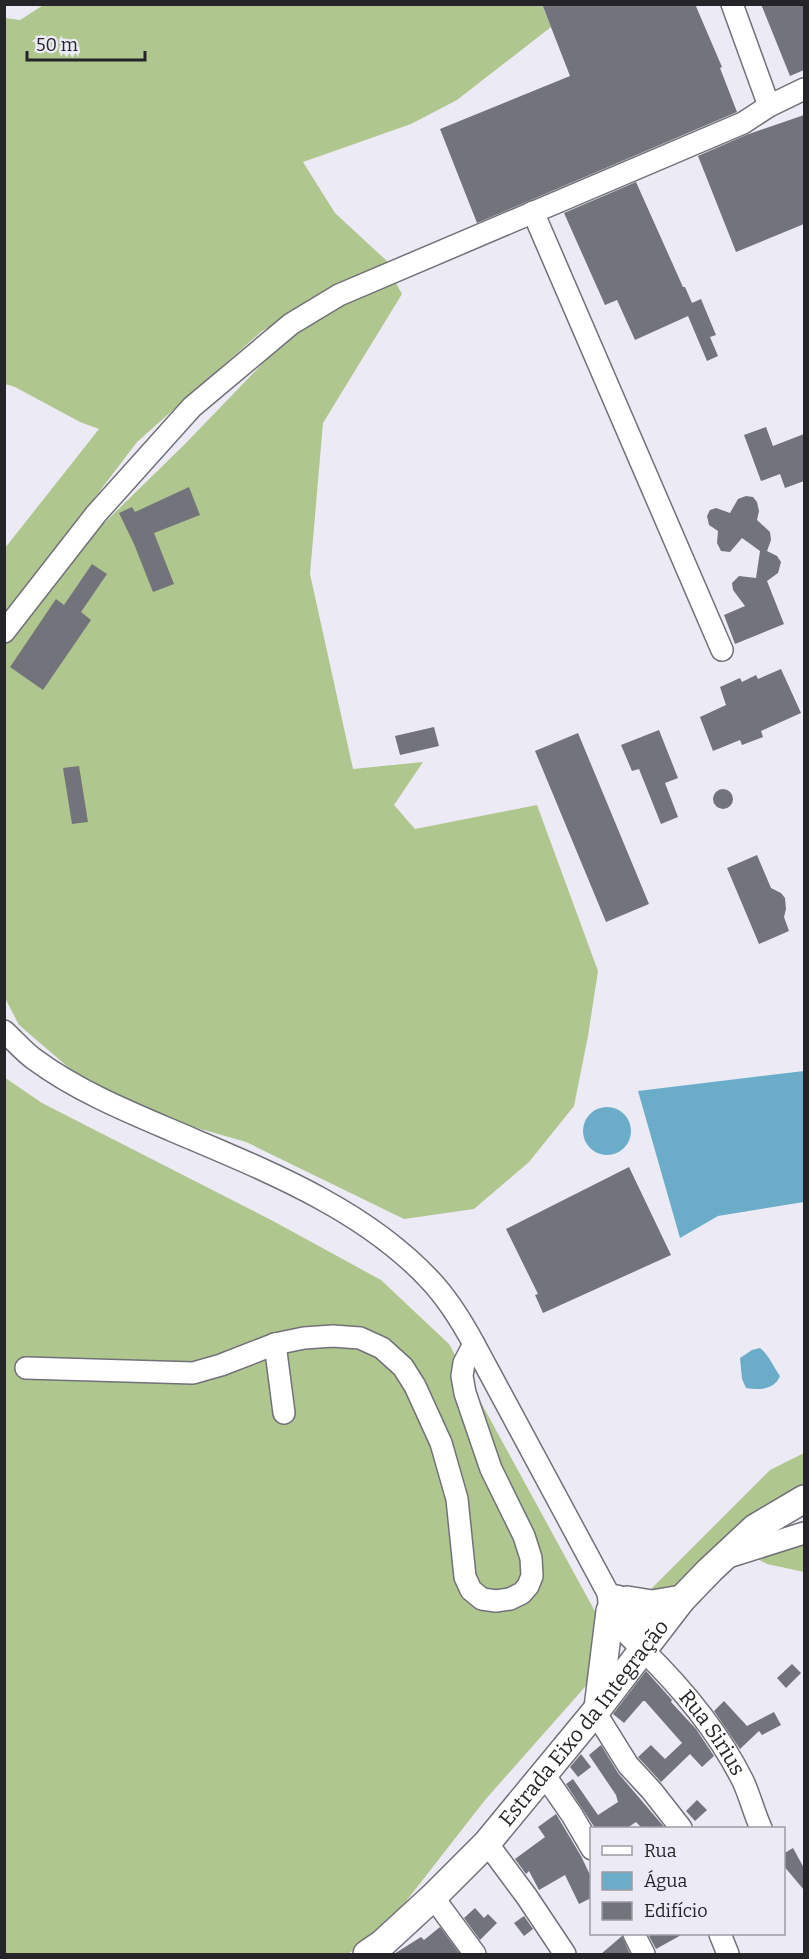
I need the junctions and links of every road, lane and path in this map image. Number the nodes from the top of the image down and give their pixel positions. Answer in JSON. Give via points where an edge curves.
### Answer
{"nodes":[{"id":1,"x":732,"y":4,"type":"edge"},
{"id":2,"x":804,"y":89,"type":"edge"},
{"id":3,"x":769,"y":106,"type":"junction"},
{"id":4,"x":533,"y":212,"type":"junction"},
{"id":5,"x":4,"y":632,"type":"edge"},
{"id":6,"x":722,"y":650,"type":"dead end"},
{"id":7,"x":4,"y":1031,"type":"edge"},
{"id":8,"x":274,"y":1344,"type":"junction"},
{"id":9,"x":474,"y":1344,"type":"junction"},
{"id":10,"x":26,"y":1368,"type":"dead end"},
{"id":11,"x":284,"y":1413,"type":"dead end"},
{"id":12,"x":804,"y":1499,"type":"edge"},
{"id":13,"x":804,"y":1533,"type":"edge"},
{"id":14,"x":721,"y":1559,"type":"junction"},
{"id":15,"x":682,"y":1599,"type":"junction"},
{"id":16,"x":615,"y":1601,"type":"junction"},
{"id":17,"x":646,"y":1645,"type":"junction"},
{"id":18,"x":596,"y":1710,"type":"junction"},
{"id":19,"x":543,"y":1773,"type":"junction"},
{"id":20,"x":680,"y":1827,"type":"edge"},
{"id":21,"x":761,"y":1827,"type":"edge"},
{"id":22,"x":487,"y":1843,"type":"junction"},
{"id":23,"x":590,"y":1847,"type":"edge"},
{"id":24,"x":433,"y":1897,"type":"junction"},
{"id":25,"x":634,"y":1935,"type":"edge"},
{"id":26,"x":720,"y":1935,"type":"edge"},
{"id":27,"x":381,"y":1951,"type":"edge"},
{"id":28,"x":475,"y":1954,"type":"edge"},
{"id":29,"x":565,"y":1954,"type":"edge"},
{"id":30,"x":644,"y":1954,"type":"edge"},
{"id":31,"x":729,"y":1954,"type":"edge"}],
"edges":[{"from":1,"to":3,"type":"street"},
{"from":2,"to":3,"type":"street"},
{"from":3,"to":4,"type":"street","via":[[743,123]]},
{"from":4,"to":5,"type":"street","via":[[339,295],[291,324],[192,406],[96,514]]},
{"from":4,"to":6,"type":"street"},
{"from":7,"to":9,"type":"street","name":"Rua Sirius","via":[[32,1058],[84,1091],[256,1167],[328,1203],[387,1240],[430,1280]]},
{"from":8,"to":9,"type":"street","via":[[333,1336],[360,1338],[382,1348],[403,1367],[441,1443],[452,1475],[465,1577],[471,1590],[483,1599],[496,1601],[510,1599],[528,1586],[531,1558],[492,1469],[465,1393],[464,1363]]},
{"from":8,"to":10,"type":"street","via":[[193,1373]]},
{"from":8,"to":11,"type":"street"},
{"from":9,"to":16,"type":"street","name":"Rua Sirius"},
{"from":12,"to":14,"type":"main road","name":"Estrada Eixo da Integração","via":[[755,1528]]},
{"from":13,"to":14,"type":"street"},
{"from":14,"to":15,"type":"main road","name":"Estrada Eixo da Integração"},
{"from":15,"to":16,"type":"main road","via":[[652,1604]]},
{"from":15,"to":17,"type":"main road","name":"Estrada Eixo da Integração"},
{"from":16,"to":17,"type":"street","name":"Rua Sirius","via":[[628,1636]]},
{"from":16,"to":18,"type":"main road"},
{"from":17,"to":18,"type":"main road","name":"Estrada Eixo da Integração"},
{"from":17,"to":21,"type":"street","name":"Rua Sirius","via":[[704,1717],[744,1783]]},
{"from":18,"to":19,"type":"main road","name":"Estrada Eixo da Integração"},
{"from":18,"to":20,"type":"street","via":[[628,1765]]},
{"from":19,"to":22,"type":"main road","name":"Estrada Eixo da Integração"},
{"from":19,"to":23,"type":"street"},
{"from":22,"to":24,"type":"main road","name":"Estrada Eixo da Integração"},
{"from":22,"to":29,"type":"street"},
{"from":24,"to":27,"type":"main road","name":"Estrada Eixo da Integração"},
{"from":24,"to":28,"type":"street"},
{"from":25,"to":30,"type":"street"},
{"from":26,"to":31,"type":"street"}]}
